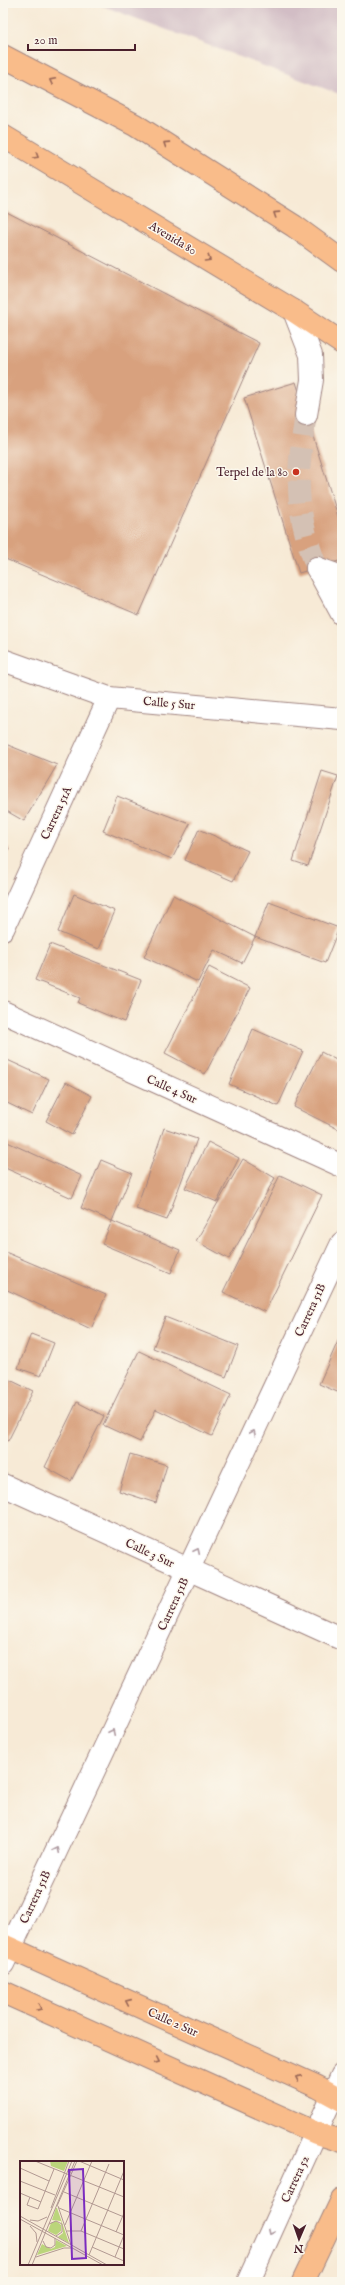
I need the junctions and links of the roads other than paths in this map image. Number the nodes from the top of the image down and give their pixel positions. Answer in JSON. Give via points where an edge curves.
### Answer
{"nodes":[{"id":1,"x":3,"y":56,"type":"edge"},
{"id":2,"x":3,"y":136,"type":"edge"},
{"id":3,"x":294,"y":226,"type":"junction"},
{"id":4,"x":342,"y":248,"type":"edge"},
{"id":5,"x":342,"y":261,"type":"edge"},
{"id":6,"x":294,"y":311,"type":"junction"},
{"id":7,"x":342,"y":343,"type":"edge"},
{"id":8,"x":306,"y":415,"type":"tunnel mouth"},
{"id":9,"x":342,"y":577,"type":"edge"},
{"id":10,"x":342,"y":614,"type":"edge"},
{"id":11,"x":3,"y":660,"type":"edge"},
{"id":12,"x":109,"y":698,"type":"junction"},
{"id":13,"x":342,"y":719,"type":"edge"},
{"id":14,"x":3,"y":929,"type":"edge"},
{"id":15,"x":3,"y":1012,"type":"edge"},
{"id":16,"x":342,"y":1166,"type":"edge"},
{"id":17,"x":342,"y":1243,"type":"edge"},
{"id":18,"x":3,"y":1485,"type":"edge"},
{"id":19,"x":188,"y":1570,"type":"junction"},
{"id":20,"x":342,"y":1639,"type":"edge"},
{"id":21,"x":6,"y":1953,"type":"edge"},
{"id":22,"x":3,"y":1992,"type":"edge"},
{"id":23,"x":339,"y":2090,"type":"edge"},
{"id":24,"x":316,"y":2133,"type":"junction"},
{"id":25,"x":342,"y":2141,"type":"edge"},
{"id":26,"x":342,"y":2200,"type":"edge"},
{"id":27,"x":248,"y":2282,"type":"edge"},
{"id":28,"x":303,"y":2282,"type":"edge"}],
"edges":[{"from":3,"to":1,"type":"main road","one_way":true,"via":[[135,124]]},
{"from":2,"to":6,"type":"main road","name":"Avenida 80","one_way":true},
{"from":3,"to":4,"type":"main road"},
{"from":3,"to":5,"type":"main road"},
{"from":6,"to":7,"type":"main road","name":"Avenida 80"},
{"from":6,"to":8,"type":"street","via":[[311,355],[312,380]]},
{"from":9,"to":10,"type":"street","via":[[316,568]]},
{"from":11,"to":12,"type":"street","name":"Calle 5 Sur"},
{"from":12,"to":13,"type":"street","name":"Calle 5 Sur"},
{"from":12,"to":14,"type":"street","name":"Carrera 51A"},
{"from":15,"to":16,"type":"street","name":"Calle 4 Sur"},
{"from":19,"to":17,"type":"street","name":"Carrera 51B","one_way":true},
{"from":18,"to":19,"type":"street","name":"Calle 3 Sur"},
{"from":19,"to":20,"type":"street","name":"Calle 3 Sur"},
{"from":21,"to":19,"type":"street","name":"Carrera 51B","one_way":true},
{"from":23,"to":21,"type":"main road","name":"Calle 2 Sur","one_way":true},
{"from":22,"to":24,"type":"main road","one_way":true},
{"from":23,"to":24,"type":"street","name":"Carrera 52"},
{"from":24,"to":25,"type":"main road"},
{"from":24,"to":27,"type":"street","name":"Carrera 52","one_way":true},
{"from":26,"to":28,"type":"main road"}]}
